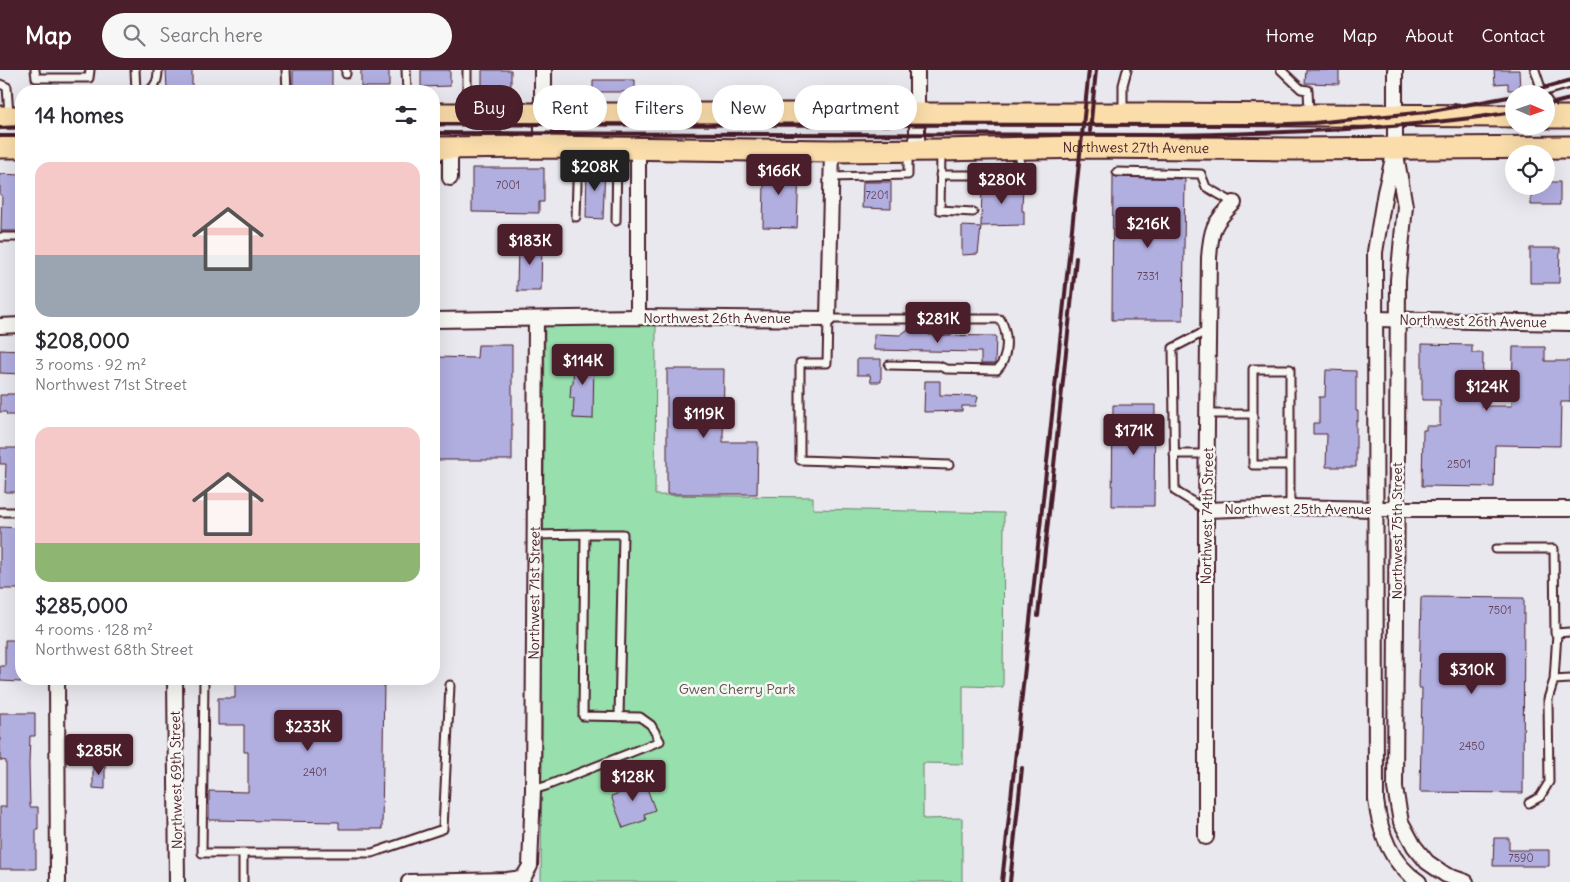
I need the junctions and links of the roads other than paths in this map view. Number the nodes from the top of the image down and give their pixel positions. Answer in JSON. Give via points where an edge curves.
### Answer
{"nodes":[{"id":1,"x":35,"y":70,"type":"edge"},
{"id":2,"x":90,"y":70,"type":"edge"},
{"id":3,"x":135,"y":70,"type":"edge"},
{"id":4,"x":158,"y":70,"type":"edge"},
{"id":5,"x":286,"y":70,"type":"edge"},
{"id":6,"x":406,"y":70,"type":"edge"},
{"id":7,"x":467,"y":70,"type":"edge"},
{"id":8,"x":543,"y":70,"type":"edge"},
{"id":9,"x":918,"y":70,"type":"edge"},
{"id":10,"x":1127,"y":70,"type":"edge"},
{"id":11,"x":1281,"y":70,"type":"edge"},
{"id":12,"x":1395,"y":70,"type":"edge"},
{"id":13,"x":1535,"y":70,"type":"edge"},
{"id":14,"x":0,"y":84,"type":"edge"},
{"id":15,"x":1570,"y":84,"type":"edge"},
{"id":16,"x":136,"y":85,"type":"edge"},
{"id":17,"x":155,"y":85,"type":"edge"},
{"id":18,"x":287,"y":85,"type":"edge"},
{"id":19,"x":407,"y":85,"type":"edge"},
{"id":20,"x":467,"y":85,"type":"edge"},
{"id":21,"x":543,"y":85,"type":"edge"},
{"id":22,"x":1540,"y":85,"type":"edge"},
{"id":23,"x":1555,"y":89,"type":"edge"},
{"id":24,"x":440,"y":114,"type":"edge"},
{"id":25,"x":533,"y":114,"type":"edge"},
{"id":26,"x":607,"y":114,"type":"edge"},
{"id":27,"x":794,"y":114,"type":"edge"},
{"id":28,"x":917,"y":114,"type":"joint"},
{"id":29,"x":1123,"y":114,"type":"junction"},
{"id":30,"x":1309,"y":115,"type":"junction"},
{"id":31,"x":1396,"y":116,"type":"junction"},
{"id":32,"x":1505,"y":116,"type":"edge"},
{"id":33,"x":10,"y":117,"type":"edge"},
{"id":34,"x":543,"y":130,"type":"edge"},
{"id":35,"x":915,"y":130,"type":"edge"},
{"id":36,"x":0,"y":147,"type":"edge"},
{"id":37,"x":15,"y":147,"type":"edge"},
{"id":38,"x":543,"y":147,"type":"junction"},
{"id":39,"x":578,"y":147,"type":"junction"},
{"id":40,"x":617,"y":147,"type":"junction"},
{"id":41,"x":1570,"y":147,"type":"edge"},
{"id":42,"x":442,"y":148,"type":"edge"},
{"id":43,"x":638,"y":148,"type":"junction"},
{"id":44,"x":1020,"y":148,"type":"junction"},
{"id":45,"x":1396,"y":148,"type":"junction"},
{"id":46,"x":912,"y":150,"type":"junction"},
{"id":47,"x":941,"y":150,"type":"junction"},
{"id":48,"x":832,"y":151,"type":"junction"},
{"id":49,"x":1117,"y":172,"type":"dead end"},
{"id":50,"x":940,"y":174,"type":"junction"},
{"id":51,"x":830,"y":177,"type":"junction"},
{"id":52,"x":450,"y":178,"type":"dead end"},
{"id":53,"x":1234,"y":204,"type":"joint"},
{"id":54,"x":973,"y":212,"type":"dead end"},
{"id":55,"x":576,"y":217,"type":"dead end"},
{"id":56,"x":616,"y":221,"type":"dead end"},
{"id":57,"x":0,"y":237,"type":"edge"},
{"id":58,"x":15,"y":237,"type":"edge"},
{"id":59,"x":638,"y":318,"type":"junction"},
{"id":60,"x":536,"y":319,"type":"junction"},
{"id":61,"x":828,"y":319,"type":"junction"},
{"id":62,"x":1376,"y":319,"type":"junction"},
{"id":63,"x":440,"y":320,"type":"edge"},
{"id":64,"x":1398,"y":320,"type":"junction"},
{"id":65,"x":1570,"y":323,"type":"edge"},
{"id":66,"x":15,"y":325,"type":"edge"},
{"id":67,"x":0,"y":326,"type":"edge"},
{"id":68,"x":1208,"y":330,"type":"junction"},
{"id":69,"x":889,"y":365,"type":"dead end"},
{"id":70,"x":1376,"y":410,"type":"junction"},
{"id":71,"x":1397,"y":410,"type":"junction"},
{"id":72,"x":1208,"y":414,"type":"junction"},
{"id":73,"x":1253,"y":414,"type":"junction"},
{"id":74,"x":1174,"y":454,"type":"junction"},
{"id":75,"x":1207,"y":454,"type":"junction"},
{"id":76,"x":949,"y":465,"type":"dead end"},
{"id":77,"x":1290,"y":465,"type":"junction"},
{"id":78,"x":1290,"y":507,"type":"junction"},
{"id":79,"x":1375,"y":509,"type":"junction"},
{"id":80,"x":1397,"y":509,"type":"junction"},
{"id":81,"x":1570,"y":509,"type":"edge"},
{"id":82,"x":1206,"y":510,"type":"junction"},
{"id":83,"x":0,"y":512,"type":"edge"},
{"id":84,"x":15,"y":512,"type":"edge"},
{"id":85,"x":585,"y":534,"type":"junction"},
{"id":86,"x":535,"y":535,"type":"junction"},
{"id":87,"x":1496,"y":549,"type":"dead end"},
{"id":88,"x":1375,"y":617,"type":"junction"},
{"id":89,"x":1396,"y":617,"type":"junction"},
{"id":90,"x":1570,"y":632,"type":"edge"},
{"id":91,"x":1557,"y":633,"type":"junction"},
{"id":92,"x":1570,"y":679,"type":"edge"},
{"id":93,"x":1554,"y":680,"type":"junction"},
{"id":94,"x":57,"y":685,"type":"edge"},
{"id":95,"x":175,"y":685,"type":"edge"},
{"id":96,"x":204,"y":685,"type":"edge"},
{"id":97,"x":450,"y":685,"type":"dead end"},
{"id":98,"x":1376,"y":714,"type":"junction"},
{"id":99,"x":1396,"y":715,"type":"junction"},
{"id":100,"x":619,"y":717,"type":"junction"},
{"id":101,"x":533,"y":790,"type":"junction"},
{"id":102,"x":1529,"y":803,"type":"dead end"},
{"id":103,"x":1206,"y":837,"type":"dead end"},
{"id":104,"x":243,"y":853,"type":"junction"},
{"id":105,"x":58,"y":882,"type":"edge"},
{"id":106,"x":177,"y":882,"type":"edge"},
{"id":107,"x":243,"y":882,"type":"edge"},
{"id":108,"x":408,"y":882,"type":"edge"},
{"id":109,"x":1419,"y":882,"type":"edge"},
{"id":110,"x":1466,"y":882,"type":"edge"}],
"edges":[{"from":1,"to":2,"type":"lane","via":[[36,78],[89,78]]},
{"from":3,"to":16,"type":"lane"},
{"from":4,"to":17,"type":"lane"},
{"from":5,"to":18,"type":"lane"},
{"from":6,"to":19,"type":"lane"},
{"from":7,"to":20,"type":"lane"},
{"from":8,"to":21,"type":"street"},
{"from":9,"to":28,"type":"street"},
{"from":10,"to":29,"type":"lane","via":[[1123,85]]},
{"from":11,"to":30,"type":"lane","via":[[1301,89],[1308,90]]},
{"from":12,"to":31,"type":"street","name":"Northwest 75th Street"},
{"from":13,"to":22,"type":"lane"},
{"from":14,"to":33,"type":"lane","via":[[7,88]]},
{"from":15,"to":23,"type":"lane"},
{"from":24,"to":25,"type":"main road"},
{"from":26,"to":27,"type":"main road"},
{"from":28,"to":29,"type":"main road"},
{"from":29,"to":30,"type":"main road"},
{"from":30,"to":31,"type":"main road"},
{"from":31,"to":32,"type":"main road"},
{"from":31,"to":45,"type":"street","name":"Northwest 75th Street"},
{"from":34,"to":38,"type":"street"},
{"from":35,"to":46,"type":"street"},
{"from":36,"to":37,"type":"main road"},
{"from":38,"to":39,"type":"main road","name":"Northwest 27th Avenue"},
{"from":38,"to":42,"type":"main road","name":"Northwest 27th Avenue"},
{"from":39,"to":40,"type":"main road","name":"Northwest 27th Avenue"},
{"from":39,"to":55,"type":"lane"},
{"from":40,"to":43,"type":"main road","name":"Northwest 27th Avenue"},
{"from":40,"to":56,"type":"lane"},
{"from":41,"to":45,"type":"main road","name":"Northwest 27th Avenue"},
{"from":42,"to":52,"type":"street"},
{"from":43,"to":48,"type":"main road","name":"Northwest 27th Avenue"},
{"from":43,"to":59,"type":"street"},
{"from":44,"to":45,"type":"main road","name":"Northwest 27th Avenue"},
{"from":44,"to":47,"type":"main road","name":"Northwest 27th Avenue"},
{"from":44,"to":50,"type":"lane","via":[[1020,174]]},
{"from":45,"to":62,"type":"street","name":"Northwest 75th Street","via":[[1376,252]]},
{"from":45,"to":64,"type":"street","name":"Northwest 75th Street","via":[[1405,206]]},
{"from":46,"to":47,"type":"main road","name":"Northwest 27th Avenue"},
{"from":46,"to":48,"type":"main road","name":"Northwest 27th Avenue"},
{"from":46,"to":51,"type":"lane","via":[[908,175]]},
{"from":47,"to":50,"type":"lane"},
{"from":48,"to":51,"type":"street"},
{"from":49,"to":53,"type":"lane","via":[[1200,174],[1206,187]]},
{"from":50,"to":54,"type":"lane","via":[[940,210]]},
{"from":51,"to":61,"type":"street"},
{"from":53,"to":68,"type":"street","name":"Northwest 74th Street","via":[[1219,217],[1211,233]]},
{"from":57,"to":58,"type":"lane"},
{"from":59,"to":60,"type":"street","name":"Northwest 26th Avenue"},
{"from":59,"to":61,"type":"street","name":"Northwest 26th Avenue"},
{"from":60,"to":63,"type":"street","name":"Northwest 26th Avenue"},
{"from":60,"to":86,"type":"street","name":"Northwest 71st Street"},
{"from":61,"to":69,"type":"lane","name":"Northwest 26th Avenue","via":[[1000,319],[1004,326],[1006,344],[1002,365],[997,370]]},
{"from":61,"to":76,"type":"lane","via":[[827,363],[800,363],[800,460]]},
{"from":62,"to":64,"type":"street","name":"Northwest 26th Avenue"},
{"from":62,"to":70,"type":"street","name":"Northwest 75th Street"},
{"from":64,"to":65,"type":"street","name":"Northwest 26th Avenue"},
{"from":64,"to":71,"type":"street","name":"Northwest 75th Street"},
{"from":66,"to":67,"type":"street"},
{"from":68,"to":72,"type":"street","name":"Northwest 74th Street"},
{"from":68,"to":74,"type":"lane","via":[[1173,348]]},
{"from":70,"to":71,"type":"street"},
{"from":70,"to":79,"type":"street","name":"Northwest 75th Street"},
{"from":71,"to":80,"type":"street","name":"Northwest 75th Street"},
{"from":72,"to":73,"type":"lane"},
{"from":72,"to":75,"type":"street","name":"Northwest 74th Street"},
{"from":73,"to":77,"type":"lane","via":[[1253,465]]},
{"from":73,"to":77,"type":"lane","via":[[1253,369],[1290,369]]},
{"from":74,"to":75,"type":"lane"},
{"from":74,"to":82,"type":"lane","via":[[1174,491]]},
{"from":75,"to":82,"type":"street","name":"Northwest 74th Street"},
{"from":77,"to":78,"type":"lane"},
{"from":78,"to":79,"type":"street","name":"Northwest 25th Avenue"},
{"from":78,"to":82,"type":"street","name":"Northwest 25th Avenue"},
{"from":79,"to":80,"type":"street","name":"Northwest 25th Avenue"},
{"from":79,"to":88,"type":"street","name":"Northwest 75th Street"},
{"from":80,"to":81,"type":"street","name":"Northwest 25th Avenue"},
{"from":80,"to":89,"type":"street","name":"Northwest 75th Street"},
{"from":82,"to":103,"type":"street","name":"Northwest 74th Street"},
{"from":83,"to":84,"type":"lane"},
{"from":85,"to":86,"type":"lane"},
{"from":85,"to":100,"type":"lane","via":[[583,716]]},
{"from":85,"to":100,"type":"lane","via":[[623,534]]},
{"from":86,"to":101,"type":"street","name":"Northwest 71st Street"},
{"from":87,"to":91,"type":"lane","via":[[1554,549]]},
{"from":88,"to":89,"type":"street"},
{"from":88,"to":98,"type":"street","name":"Northwest 75th Street"},
{"from":89,"to":99,"type":"street","name":"Northwest 75th Street"},
{"from":90,"to":91,"type":"lane"},
{"from":91,"to":93,"type":"lane"},
{"from":92,"to":93,"type":"lane"},
{"from":93,"to":102,"type":"lane","via":[[1548,699],[1548,782],[1540,797]]},
{"from":94,"to":105,"type":"street"},
{"from":95,"to":106,"type":"street","name":"Northwest 69th Street"},
{"from":96,"to":104,"type":"lane","via":[[202,853]]},
{"from":97,"to":104,"type":"lane","via":[[443,829],[372,853]]},
{"from":98,"to":99,"type":"street"},
{"from":98,"to":109,"type":"street","name":"Northwest 75th Street","via":[[1378,822],[1385,842],[1407,874]]},
{"from":99,"to":110,"type":"street","name":"Northwest 75th Street","via":[[1396,788],[1401,822],[1427,862],[1446,875]]},
{"from":100,"to":101,"type":"lane","via":[[640,717],[651,725],[660,741]]},
{"from":101,"to":108,"type":"street","name":"Northwest 71st Street","via":[[530,866],[523,878]]},
{"from":104,"to":107,"type":"lane"}]}
